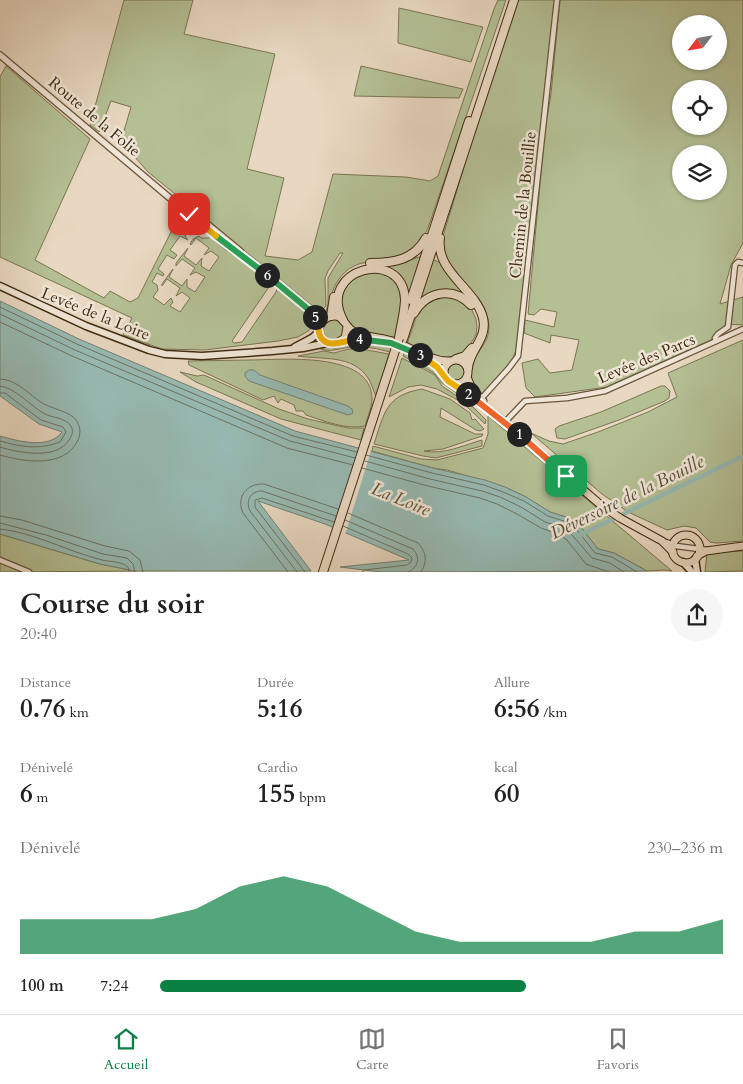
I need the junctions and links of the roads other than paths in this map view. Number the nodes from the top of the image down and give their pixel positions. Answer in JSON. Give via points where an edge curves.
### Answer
{"nodes":[{"id":1,"x":509,"y":0,"type":"edge"},
{"id":2,"x":514,"y":0,"type":"edge"},
{"id":3,"x":557,"y":0,"type":"edge"},
{"id":4,"x":0,"y":55,"type":"edge"},
{"id":5,"x":444,"y":214,"type":"junction"},
{"id":6,"x":435,"y":223,"type":"junction"},
{"id":7,"x":743,"y":263,"type":"edge"},
{"id":8,"x":0,"y":286,"type":"edge"},
{"id":9,"x":308,"y":309,"type":"junction"},
{"id":10,"x":329,"y":317,"type":"junction"},
{"id":11,"x":345,"y":323,"type":"junction"},
{"id":12,"x":408,"y":326,"type":"junction"},
{"id":13,"x":728,"y":327,"type":"junction"},
{"id":14,"x":743,"y":329,"type":"edge"},
{"id":15,"x":319,"y":330,"type":"junction"},
{"id":16,"x":401,"y":338,"type":"junction"},
{"id":17,"x":342,"y":341,"type":"junction"},
{"id":18,"x":716,"y":341,"type":"junction"},
{"id":19,"x":327,"y":343,"type":"junction"},
{"id":20,"x":289,"y":350,"type":"junction"},
{"id":21,"x":453,"y":360,"type":"junction"},
{"id":22,"x":467,"y":373,"type":"junction"},
{"id":23,"x":444,"y":375,"type":"junction"},
{"id":24,"x":454,"y":384,"type":"junction"},
{"id":25,"x":481,"y":399,"type":"junction"},
{"id":26,"x":505,"y":422,"type":"junction"},
{"id":27,"x":370,"y":435,"type":"junction"},
{"id":28,"x":638,"y":528,"type":"junction"},
{"id":29,"x":697,"y":541,"type":"junction"},
{"id":30,"x":674,"y":545,"type":"junction"},
{"id":31,"x":743,"y":546,"type":"edge"},
{"id":32,"x":730,"y":548,"type":"junction"},
{"id":33,"x":697,"y":555,"type":"junction"},
{"id":34,"x":0,"y":560,"type":"edge"},
{"id":35,"x":683,"y":562,"type":"junction"},
{"id":36,"x":29,"y":572,"type":"edge"},
{"id":37,"x":323,"y":572,"type":"edge"},
{"id":38,"x":328,"y":572,"type":"edge"},
{"id":39,"x":692,"y":572,"type":"edge"},
{"id":40,"x":697,"y":572,"type":"edge"}],
"edges":[{"from":1,"to":6,"type":"highway"},
{"from":2,"to":5,"type":"highway"},
{"from":3,"to":25,"type":"street","name":"Chemin de la Bouillie","via":[[518,356]]},
{"from":4,"to":9,"type":"street","name":"Route de la Folie"},
{"from":5,"to":12,"type":"highway"},
{"from":5,"to":22,"type":"highway","via":[[440,253],[479,308],[484,323],[481,341],[470,357]]},
{"from":6,"to":10,"type":"highway","via":[[423,244],[406,258],[392,263],[361,265],[342,277]]},
{"from":6,"to":16,"type":"highway"},
{"from":7,"to":13,"type":"street","via":[[735,265]]},
{"from":8,"to":20,"type":"main road","name":"Levée de la Loire","via":[[86,326],[157,352],[184,356]]},
{"from":9,"to":10,"type":"street","name":"Route de la Folie"},
{"from":9,"to":15,"type":"street","name":"Route de la Folie","via":[[318,322]]},
{"from":10,"to":11,"type":"main road","via":[[340,317]]},
{"from":10,"to":15,"type":"main road"},
{"from":11,"to":16,"type":"highway","via":[[338,300],[345,282],[360,270],[380,268],[392,274],[403,291]]},
{"from":11,"to":17,"type":"main road","via":[[347,335]]},
{"from":11,"to":21,"type":"main road","via":[[356,332],[408,346],[436,360]]},
{"from":12,"to":16,"type":"highway"},
{"from":12,"to":21,"type":"highway","via":[[416,310],[429,297],[446,292],[464,298],[478,316],[479,332],[469,352]]},
{"from":13,"to":14,"type":"street"},
{"from":13,"to":18,"type":"street","via":[[718,334]]},
{"from":14,"to":18,"type":"street","name":"Levée des Parcs"},
{"from":15,"to":19,"type":"main road","via":[[320,337]]},
{"from":15,"to":20,"type":"main road"},
{"from":16,"to":27,"type":"highway","bridge":true},
{"from":17,"to":19,"type":"main road"},
{"from":17,"to":23,"type":"main road","via":[[360,339],[391,343],[422,357]]},
{"from":18,"to":26,"type":"street","name":"Levée des Parcs","via":[[605,391],[525,401]]},
{"from":19,"to":20,"type":"main road","name":"Levée de la Loire"},
{"from":21,"to":22,"type":"main road","via":[[463,362]]},
{"from":21,"to":23,"type":"main road","via":[[444,367]]},
{"from":22,"to":24,"type":"main road","via":[[462,382]]},
{"from":22,"to":25,"type":"main road","via":[[470,386]]},
{"from":23,"to":24,"type":"main road"},
{"from":24,"to":26,"type":"main road"},
{"from":25,"to":26,"type":"main road"},
{"from":26,"to":28,"type":"main road","via":[[602,506]]},
{"from":27,"to":37,"type":"highway"},
{"from":27,"to":38,"type":"highway"},
{"from":28,"to":30,"type":"main road"},
{"from":28,"to":30,"type":"main road","via":[[666,538]]},
{"from":29,"to":30,"type":"main road","via":[[685,535]]},
{"from":29,"to":32,"type":"main road","via":[[713,547]]},
{"from":29,"to":33,"type":"main road"},
{"from":30,"to":33,"type":"street"},
{"from":30,"to":35,"type":"main road","via":[[677,558]]},
{"from":31,"to":32,"type":"main road"},
{"from":32,"to":33,"type":"main road"},
{"from":33,"to":35,"type":"main road","via":[[690,562]]},
{"from":33,"to":40,"type":"main road"},
{"from":34,"to":36,"type":"street"},
{"from":35,"to":39,"type":"main road"}]}
